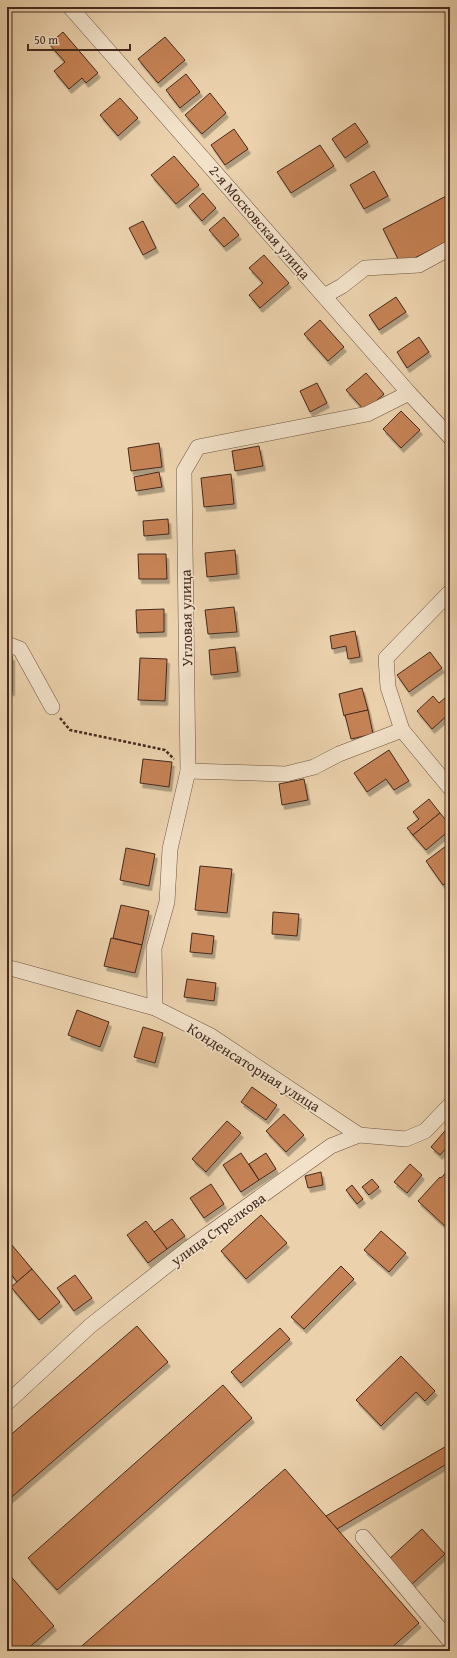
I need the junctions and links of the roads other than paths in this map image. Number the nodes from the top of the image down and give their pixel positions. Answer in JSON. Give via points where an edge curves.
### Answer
{"nodes":[{"id":1,"x":70,"y":7,"type":"edge"},
{"id":2,"x":450,"y":248,"type":"edge"},
{"id":3,"x":324,"y":296,"type":"junction"},
{"id":4,"x":410,"y":393,"type":"junction"},
{"id":5,"x":450,"y":437,"type":"edge"},
{"id":6,"x":450,"y":592,"type":"edge"},
{"id":7,"x":7,"y":644,"type":"edge"},
{"id":8,"x":52,"y":708,"type":"road end"},
{"id":9,"x":402,"y":730,"type":"junction"},
{"id":10,"x":188,"y":770,"type":"junction"},
{"id":11,"x":450,"y":788,"type":"edge"},
{"id":12,"x":7,"y":968,"type":"edge"},
{"id":13,"x":155,"y":1008,"type":"junction"},
{"id":14,"x":450,"y":1105,"type":"edge"},
{"id":15,"x":359,"y":1135,"type":"junction"},
{"id":16,"x":7,"y":1403,"type":"edge"},
{"id":17,"x":363,"y":1537,"type":"dead end"},
{"id":18,"x":450,"y":1641,"type":"edge"}],
"edges":[{"from":1,"to":3,"type":"street","name":"2-я Московская улица"},
{"from":2,"to":3,"type":"street","via":[[419,265],[365,268]]},
{"from":3,"to":4,"type":"street","name":"2-я Московская улица"},
{"from":4,"to":5,"type":"street","name":"2-я Московская улица"},
{"from":4,"to":10,"type":"street","name":"Угловая улица","via":[[367,414],[198,447],[184,471]]},
{"from":6,"to":9,"type":"street","via":[[386,658],[388,687]]},
{"from":7,"to":8,"type":"street","via":[[20,649]]},
{"from":9,"to":10,"type":"street","via":[[339,754],[314,767],[286,774]]},
{"from":9,"to":11,"type":"street"},
{"from":10,"to":13,"type":"street","name":"Угловая улица","via":[[170,849],[167,902],[154,948]]},
{"from":12,"to":13,"type":"street","name":"Конденсаторная улица"},
{"from":13,"to":15,"type":"street","name":"Конденсаторная улица","via":[[211,1036]]},
{"from":14,"to":15,"type":"street","name":"улица Стрелкова","via":[[425,1132],[406,1139]]},
{"from":15,"to":16,"type":"street","name":"улица Стрелкова","via":[[331,1146],[189,1248],[90,1326]]},
{"from":17,"to":18,"type":"street"}]}
